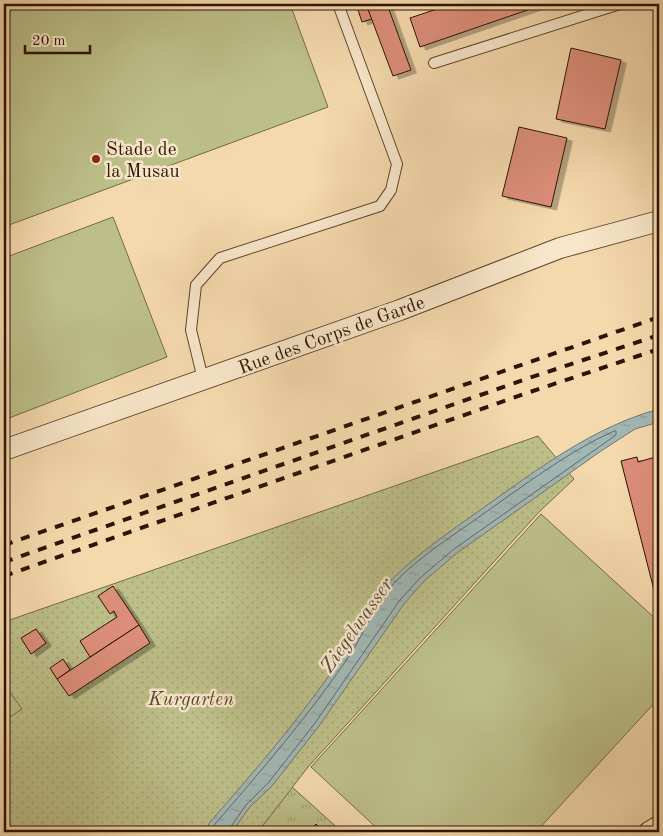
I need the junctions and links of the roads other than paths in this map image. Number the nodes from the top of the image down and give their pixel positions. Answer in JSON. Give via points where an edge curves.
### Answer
{"nodes":[{"id":1,"x":338,"y":4,"type":"edge"},
{"id":2,"x":620,"y":4,"type":"edge"},
{"id":3,"x":434,"y":63,"type":"dead end"},
{"id":4,"x":659,"y":221,"type":"edge"},
{"id":5,"x":203,"y":379,"type":"junction"},
{"id":6,"x":4,"y":450,"type":"edge"},
{"id":7,"x":659,"y":826,"type":"edge"},
{"id":8,"x":649,"y":832,"type":"edge"}],
"edges":[{"from":1,"to":5,"type":"lane","via":[[397,164],[391,190],[380,206],[220,258],[196,285],[191,330]]},
{"from":2,"to":3,"type":"lane"},
{"from":4,"to":5,"type":"street","name":"Rue des Corps de Garde","via":[[560,248],[400,310]]},
{"from":5,"to":6,"type":"street","name":"Rue des Corps de Garde"},
{"from":7,"to":8,"type":"street"}]}
